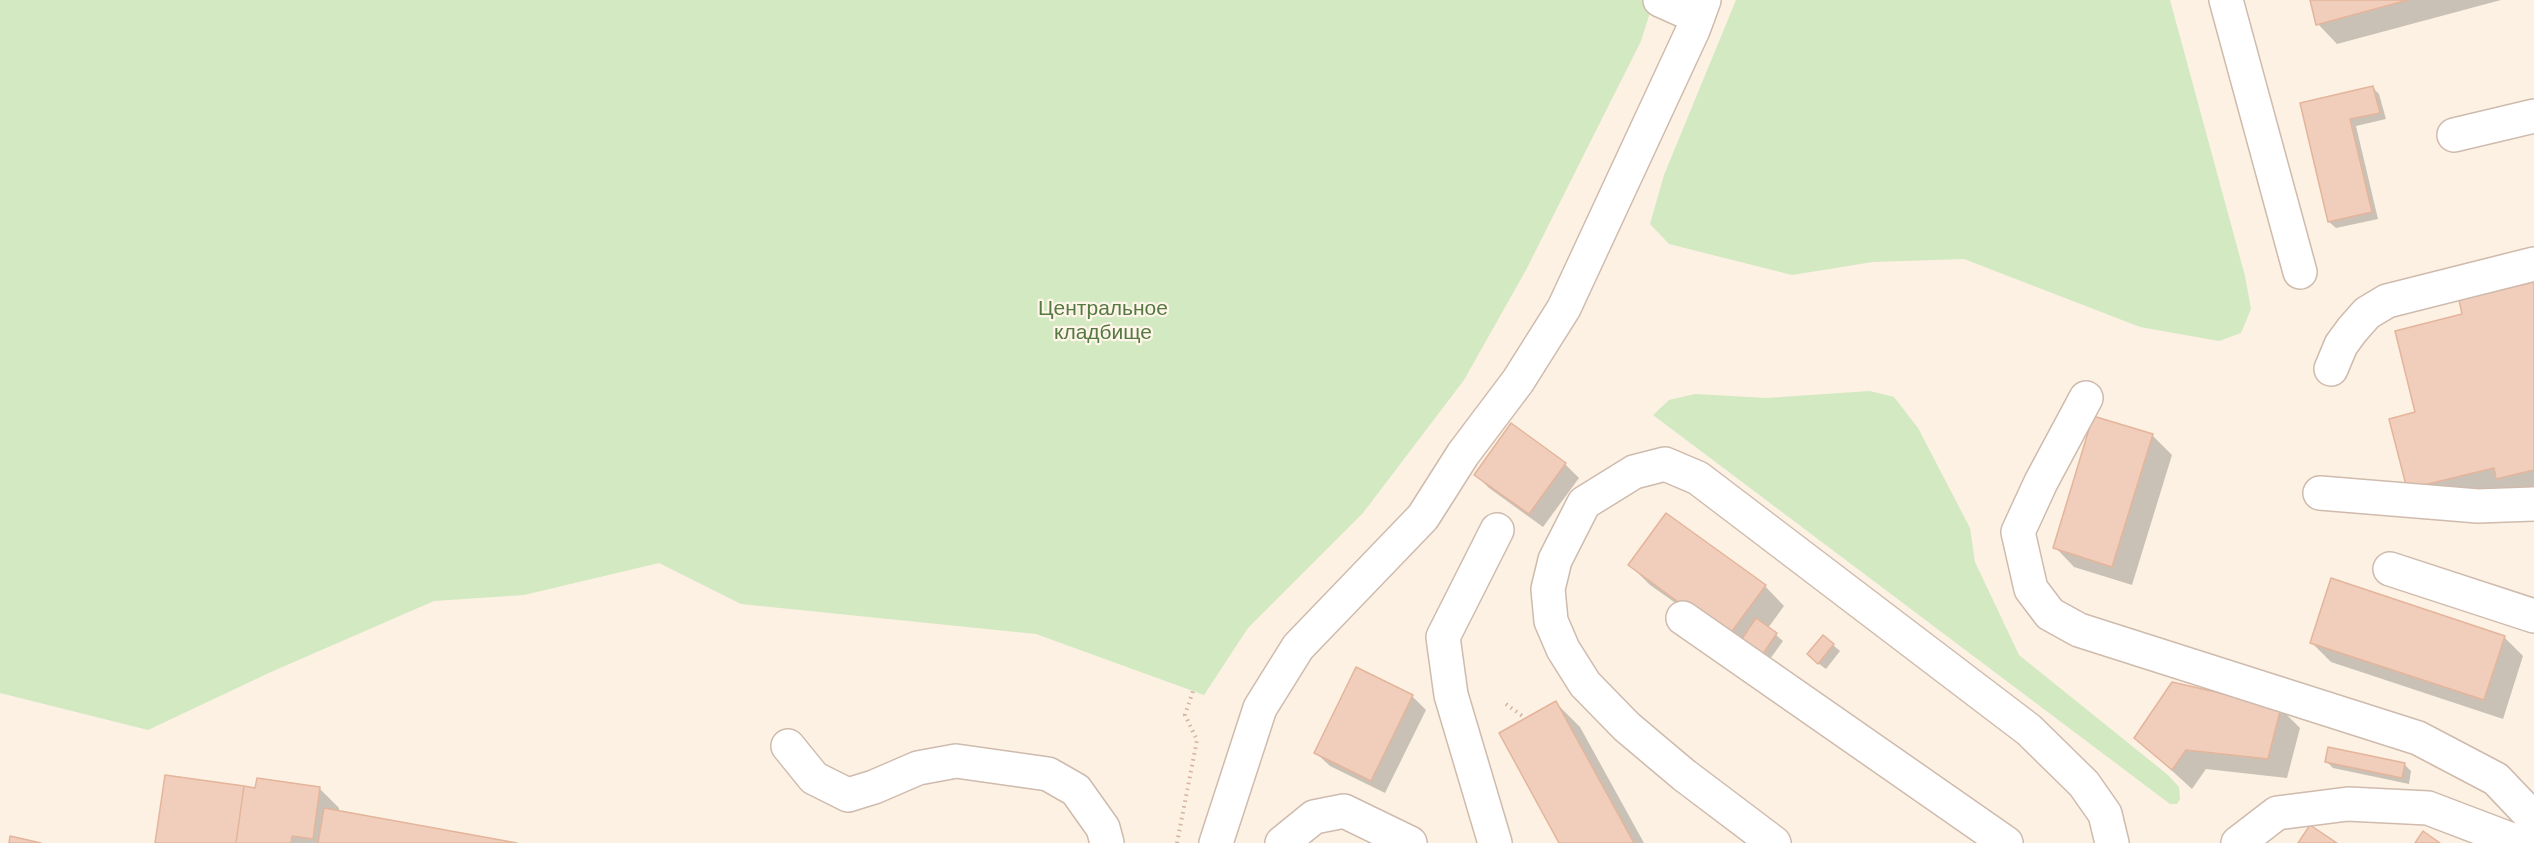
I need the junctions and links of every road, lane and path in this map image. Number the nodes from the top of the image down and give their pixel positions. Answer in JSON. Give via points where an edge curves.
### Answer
{"nodes":[{"id":1,"x":1660,"y":0,"type":"edge"},
{"id":2,"x":2226,"y":0,"type":"edge"},
{"id":3,"x":1701,"y":9,"type":"edge"},
{"id":4,"x":2534,"y":116,"type":"edge"},
{"id":5,"x":2454,"y":135,"type":"dead end"},
{"id":6,"x":2534,"y":264,"type":"edge"},
{"id":7,"x":2300,"y":272,"type":"dead end"},
{"id":8,"x":2331,"y":369,"type":"dead end"},
{"id":9,"x":2086,"y":398,"type":"dead end"},
{"id":10,"x":2320,"y":493,"type":"dead end"},
{"id":11,"x":2534,"y":504,"type":"edge"},
{"id":12,"x":1497,"y":530,"type":"dead end"},
{"id":13,"x":2390,"y":569,"type":"dead end"},
{"id":14,"x":2534,"y":616,"type":"edge"},
{"id":15,"x":1683,"y":618,"type":"dead end"},
{"id":16,"x":1193,"y":691,"type":"dead end"},
{"id":17,"x":1506,"y":704,"type":"dead end"},
{"id":18,"x":1525,"y":718,"type":"dead end"},
{"id":19,"x":788,"y":746,"type":"dead end"},
{"id":20,"x":2534,"y":819,"type":"edge"},
{"id":21,"x":1107,"y":843,"type":"edge"},
{"id":22,"x":1177,"y":843,"type":"edge"},
{"id":23,"x":1216,"y":843,"type":"edge"},
{"id":24,"x":1282,"y":843,"type":"edge"},
{"id":25,"x":1410,"y":843,"type":"edge"},
{"id":26,"x":1495,"y":843,"type":"edge"},
{"id":27,"x":1774,"y":843,"type":"edge"},
{"id":28,"x":2006,"y":843,"type":"edge"},
{"id":29,"x":2112,"y":843,"type":"edge"},
{"id":30,"x":2238,"y":843,"type":"edge"},
{"id":31,"x":2520,"y":843,"type":"edge"}],
"edges":[{"from":1,"to":3,"type":"lane"},
{"from":2,"to":7,"type":"lane"},
{"from":3,"to":23,"type":"lane","via":[[1564,308],[1423,517],[1298,647],[1260,708]]},
{"from":4,"to":5,"type":"lane"},
{"from":6,"to":8,"type":"lane","via":[[2387,301],[2367,313],[2352,330]]},
{"from":9,"to":20,"type":"lane","via":[[2018,532],[2031,589],[2050,614],[2079,630],[2418,738],[2496,779]]},
{"from":10,"to":11,"type":"lane","via":[[2478,506]]},
{"from":12,"to":26,"type":"lane","via":[[1443,637],[1451,695]]},
{"from":13,"to":14,"type":"lane"},
{"from":15,"to":28,"type":"lane"},
{"from":16,"to":22,"type":"path","via":[[1185,716],[1197,740]]},
{"from":17,"to":18,"type":"path"},
{"from":19,"to":21,"type":"lane","via":[[814,778],[848,795],[918,768],[956,761],[1048,774],[1076,790],[1103,828]]},
{"from":24,"to":25,"type":"lane","via":[[1314,817],[1344,811]]},
{"from":27,"to":29,"type":"lane","via":[[1684,776],[1627,727],[1585,684],[1551,621],[1548,589],[1555,561],[1584,503],[1634,472],[1665,464],[1698,478],[2029,730],[2084,784],[2105,814]]},
{"from":30,"to":31,"type":"lane","via":[[2277,813],[2348,804],[2428,808]]}]}
